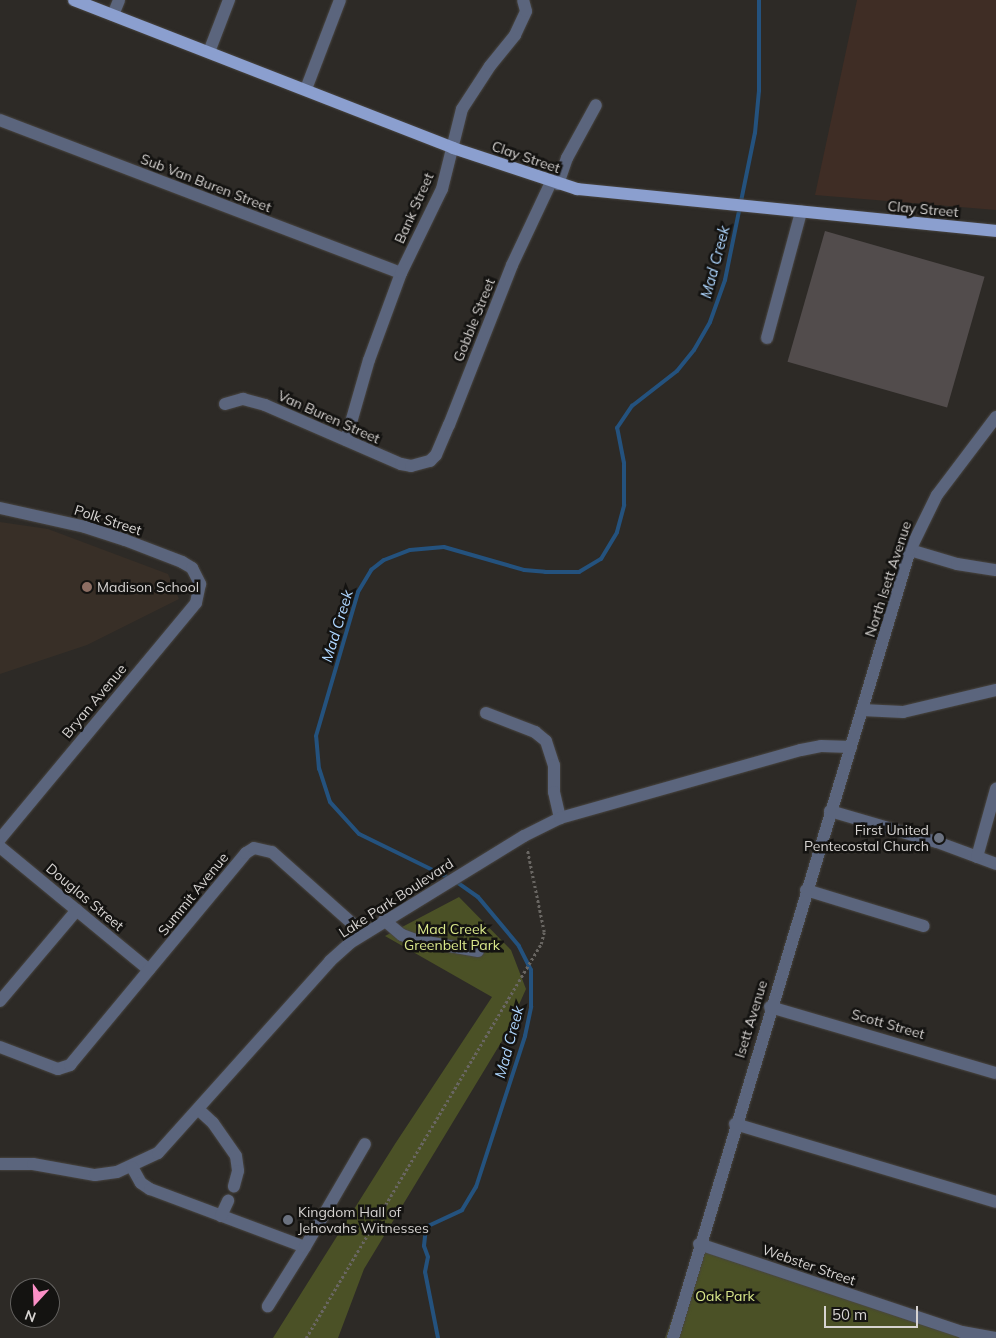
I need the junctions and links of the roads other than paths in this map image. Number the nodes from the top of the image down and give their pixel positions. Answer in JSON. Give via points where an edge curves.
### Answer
{"nodes":[{"id":1,"x":74,"y":0,"type":"edge"},
{"id":2,"x":119,"y":0,"type":"edge"},
{"id":3,"x":229,"y":0,"type":"edge"},
{"id":4,"x":340,"y":0,"type":"edge"},
{"id":5,"x":523,"y":0,"type":"edge"},
{"id":6,"x":113,"y":15,"type":"junction"},
{"id":7,"x":209,"y":52,"type":"junction"},
{"id":8,"x":306,"y":89,"type":"junction"},
{"id":9,"x":596,"y":105,"type":"dead end"},
{"id":10,"x":0,"y":120,"type":"edge"},
{"id":11,"x":453,"y":148,"type":"junction"},
{"id":12,"x":554,"y":183,"type":"junction"},
{"id":13,"x":800,"y":212,"type":"junction"},
{"id":14,"x":996,"y":231,"type":"edge"},
{"id":15,"x":401,"y":273,"type":"junction"},
{"id":16,"x":767,"y":338,"type":"dead end"},
{"id":17,"x":225,"y":404,"type":"dead end"},
{"id":18,"x":996,"y":417,"type":"edge"},
{"id":19,"x":346,"y":440,"type":"junction"},
{"id":20,"x":422,"y":464,"type":"joint"},
{"id":21,"x":0,"y":508,"type":"edge"},
{"id":22,"x":910,"y":550,"type":"junction"},
{"id":23,"x":996,"y":570,"type":"edge"},
{"id":24,"x":199,"y":578,"type":"joint"},
{"id":25,"x":996,"y":690,"type":"edge"},
{"id":26,"x":862,"y":710,"type":"junction"},
{"id":27,"x":486,"y":713,"type":"dead end"},
{"id":28,"x":851,"y":747,"type":"junction"},
{"id":29,"x":996,"y":789,"type":"edge"},
{"id":30,"x":830,"y":810,"type":"junction"},
{"id":31,"x":560,"y":818,"type":"junction"},
{"id":32,"x":0,"y":839,"type":"edge"},
{"id":33,"x":0,"y":847,"type":"edge"},
{"id":34,"x":978,"y":857,"type":"junction"},
{"id":35,"x":996,"y":864,"type":"edge"},
{"id":36,"x":806,"y":890,"type":"junction"},
{"id":37,"x":78,"y":910,"type":"junction"},
{"id":38,"x":384,"y":920,"type":"junction"},
{"id":39,"x":924,"y":926,"type":"dead end"},
{"id":40,"x":363,"y":933,"type":"junction"},
{"id":41,"x":478,"y":951,"type":"dead end"},
{"id":42,"x":150,"y":970,"type":"junction"},
{"id":43,"x":0,"y":1001,"type":"edge"},
{"id":44,"x":770,"y":1006,"type":"junction"},
{"id":45,"x":0,"y":1047,"type":"edge"},
{"id":46,"x":996,"y":1073,"type":"edge"},
{"id":47,"x":199,"y":1110,"type":"junction"},
{"id":48,"x":735,"y":1124,"type":"junction"},
{"id":49,"x":365,"y":1144,"type":"dead end"},
{"id":50,"x":0,"y":1164,"type":"edge"},
{"id":51,"x":132,"y":1167,"type":"junction"},
{"id":52,"x":234,"y":1186,"type":"dead end"},
{"id":53,"x":228,"y":1201,"type":"dead end"},
{"id":54,"x":996,"y":1202,"type":"edge"},
{"id":55,"x":221,"y":1216,"type":"junction"},
{"id":56,"x":699,"y":1244,"type":"junction"},
{"id":57,"x":305,"y":1247,"type":"junction"},
{"id":58,"x":268,"y":1306,"type":"dead end"},
{"id":59,"x":673,"y":1338,"type":"edge"},
{"id":60,"x":996,"y":1338,"type":"edge"}],
"edges":[{"from":1,"to":6,"type":"main road","name":"Clay Street"},
{"from":2,"to":6,"type":"street"},
{"from":3,"to":7,"type":"street"},
{"from":4,"to":8,"type":"street"},
{"from":5,"to":11,"type":"street","name":"Bank Street","via":[[526,11],[515,35],[462,109]]},
{"from":6,"to":7,"type":"main road","name":"Clay Street"},
{"from":7,"to":8,"type":"main road","name":"Clay Street"},
{"from":8,"to":11,"type":"main road","name":"Clay Street"},
{"from":9,"to":12,"type":"street","name":"Gobble Street"},
{"from":10,"to":15,"type":"street","name":"Sub Van Buren Street"},
{"from":11,"to":12,"type":"main road","name":"Clay Street"},
{"from":11,"to":15,"type":"street","name":"Bank Street","via":[[442,189]]},
{"from":12,"to":13,"type":"main road","name":"Clay Street","via":[[602,194]]},
{"from":12,"to":20,"type":"street","name":"Gobble Street","via":[[512,265],[436,455]]},
{"from":13,"to":14,"type":"main road","name":"Clay Street"},
{"from":13,"to":16,"type":"street"},
{"from":15,"to":19,"type":"street","name":"Bank Street"},
{"from":17,"to":19,"type":"street","name":"Van Buren Street","via":[[251,400]]},
{"from":18,"to":22,"type":"street","name":"North Isett Avenue","via":[[937,496]]},
{"from":19,"to":20,"type":"street","name":"Van Buren Street","via":[[401,464]]},
{"from":21,"to":24,"type":"street","name":"Polk Street","via":[[85,527],[125,540],[182,562]]},
{"from":22,"to":23,"type":"street","via":[[958,564]]},
{"from":22,"to":26,"type":"street","name":"North Isett Avenue"},
{"from":24,"to":32,"type":"street","name":"Bryan Avenue","via":[[200,592],[196,602]]},
{"from":25,"to":26,"type":"street","via":[[903,712]]},
{"from":26,"to":28,"type":"street","name":"Isett Avenue"},
{"from":27,"to":31,"type":"street","via":[[535,732],[546,742],[554,765],[554,792]]},
{"from":28,"to":30,"type":"street","name":"Isett Avenue"},
{"from":28,"to":31,"type":"street","name":"Lake Park Boulevard","via":[[801,750]]},
{"from":29,"to":34,"type":"street"},
{"from":30,"to":34,"type":"street"},
{"from":30,"to":36,"type":"street","name":"Isett Avenue"},
{"from":31,"to":38,"type":"street","name":"Lake Park Boulevard"},
{"from":33,"to":37,"type":"street","name":"Douglas Street"},
{"from":34,"to":35,"type":"street"},
{"from":36,"to":39,"type":"street"},
{"from":36,"to":44,"type":"street","name":"Isett Avenue"},
{"from":37,"to":42,"type":"street","name":"Douglas Street"},
{"from":37,"to":43,"type":"street"},
{"from":38,"to":40,"type":"street","name":"Lake Park Boulevard"},
{"from":38,"to":41,"type":"street","via":[[402,935],[416,940]]},
{"from":40,"to":42,"type":"street","name":"Summit Avenue","via":[[272,852],[254,848],[246,852]]},
{"from":40,"to":47,"type":"street","name":"Lake Park Boulevard","via":[[330,961]]},
{"from":42,"to":45,"type":"street","name":"Summit Avenue","via":[[78,1058],[65,1068]]},
{"from":44,"to":46,"type":"street","name":"Scott Street"},
{"from":44,"to":48,"type":"street","name":"Isett Avenue"},
{"from":47,"to":51,"type":"street","name":"Lake Park Boulevard","via":[[158,1153]]},
{"from":47,"to":52,"type":"street","via":[[213,1123],[236,1156],[238,1171]]},
{"from":48,"to":54,"type":"street"},
{"from":48,"to":56,"type":"street","name":"Isett Avenue"},
{"from":49,"to":57,"type":"street"},
{"from":50,"to":51,"type":"street","name":"Lake Park Boulevard","via":[[33,1164],[95,1175]]},
{"from":51,"to":55,"type":"street","via":[[141,1183],[150,1189]]},
{"from":53,"to":55,"type":"street"},
{"from":55,"to":57,"type":"street"},
{"from":56,"to":59,"type":"street","name":"Isett Avenue"},
{"from":56,"to":60,"type":"street","name":"Webster Street","via":[[962,1332]]},
{"from":57,"to":58,"type":"street"}]}
